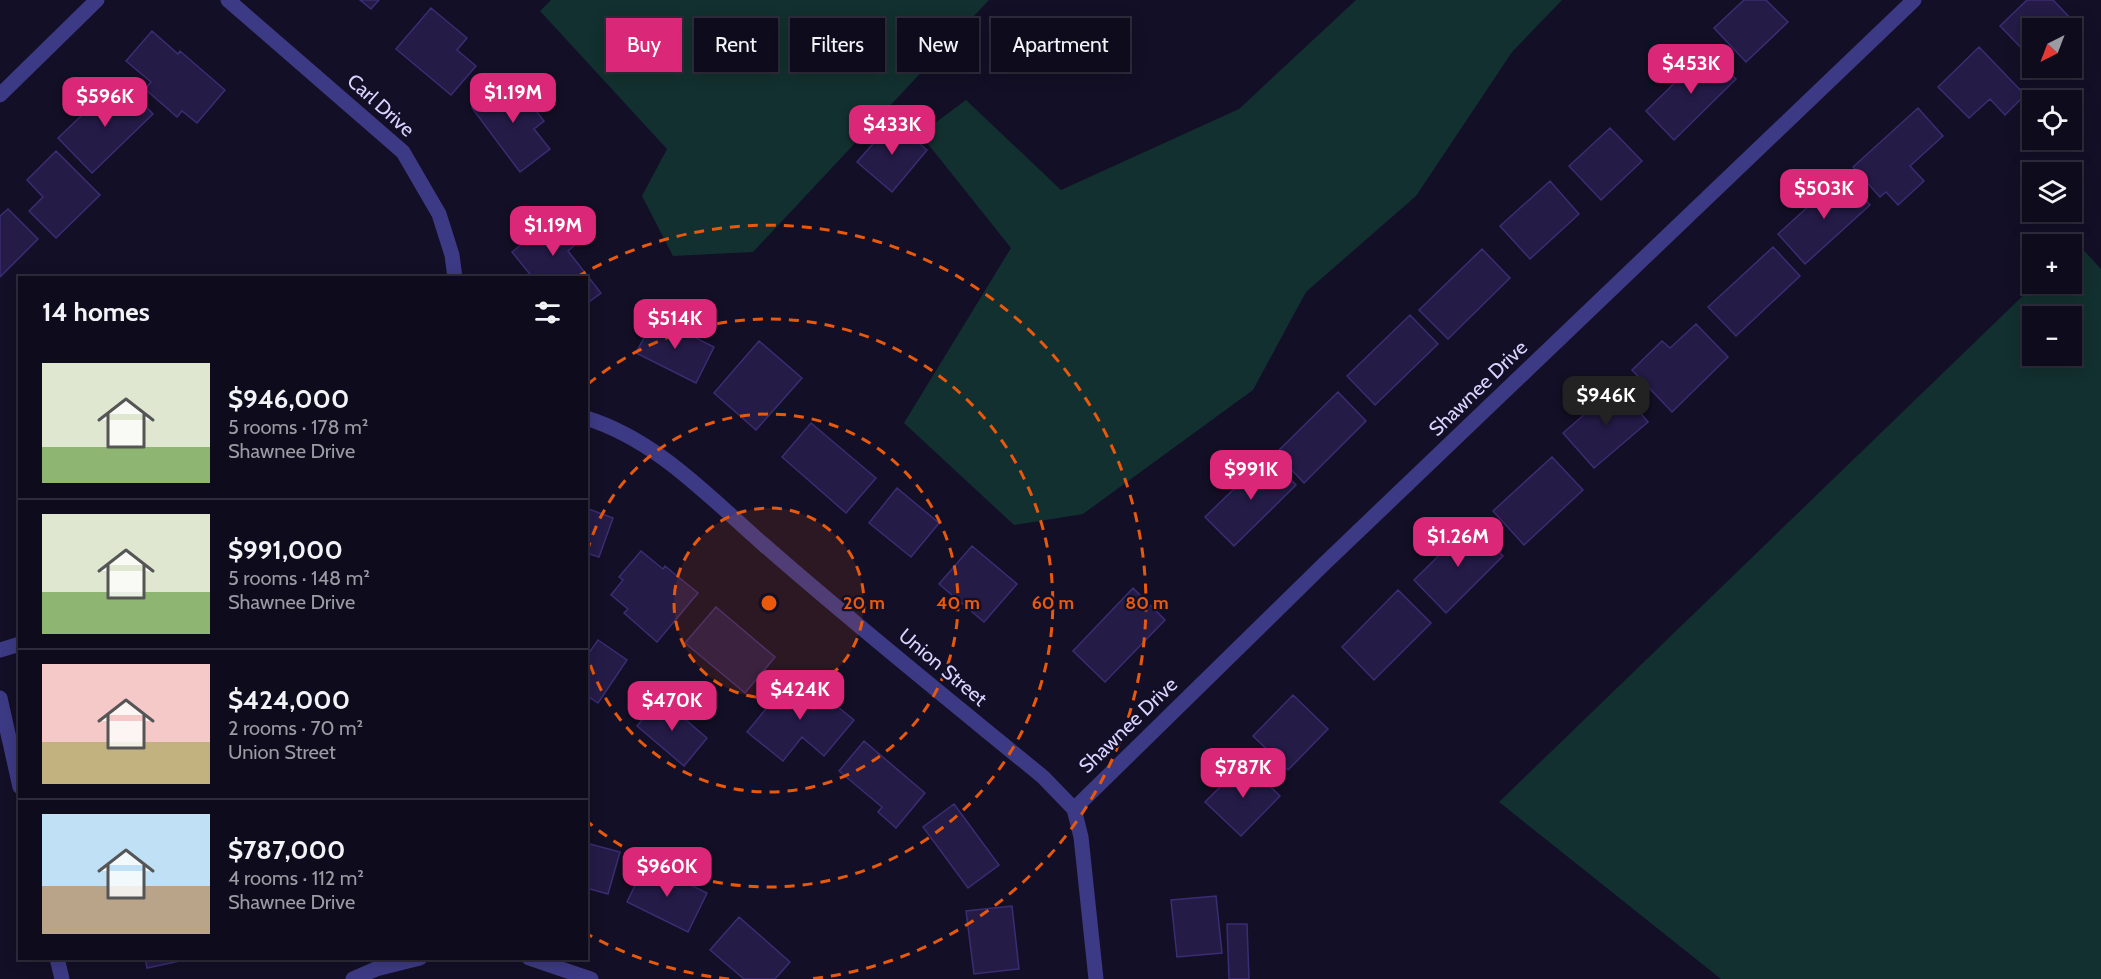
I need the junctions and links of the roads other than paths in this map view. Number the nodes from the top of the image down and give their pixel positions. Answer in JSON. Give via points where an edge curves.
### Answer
{"nodes":[{"id":1,"x":96,"y":0,"type":"edge"},
{"id":2,"x":228,"y":0,"type":"edge"},
{"id":3,"x":1914,"y":0,"type":"edge"},
{"id":4,"x":0,"y":95,"type":"edge"},
{"id":5,"x":455,"y":276,"type":"edge"},
{"id":6,"x":588,"y":419,"type":"edge"},
{"id":7,"x":18,"y":645,"type":"edge"},
{"id":8,"x":0,"y":650,"type":"edge"},
{"id":9,"x":0,"y":698,"type":"edge"},
{"id":10,"x":18,"y":778,"type":"edge"},
{"id":11,"x":1074,"y":809,"type":"junction"},
{"id":12,"x":57,"y":960,"type":"edge"},
{"id":13,"x":412,"y":960,"type":"edge"},
{"id":14,"x":535,"y":960,"type":"edge"},
{"id":15,"x":62,"y":979,"type":"edge"},
{"id":16,"x":353,"y":979,"type":"edge"},
{"id":17,"x":591,"y":979,"type":"edge"},
{"id":18,"x":1096,"y":979,"type":"edge"}],
"edges":[{"from":1,"to":4,"type":"street"},
{"from":2,"to":5,"type":"street","name":"Carl Drive","via":[[403,152],[439,214]]},
{"from":3,"to":11,"type":"street","name":"Shawnee Drive","via":[[1324,564]]},
{"from":6,"to":11,"type":"street","name":"Union Street","via":[[654,452],[692,480],[761,543],[1042,777]]},
{"from":7,"to":8,"type":"street"},
{"from":9,"to":10,"type":"street"},
{"from":11,"to":18,"type":"street","via":[[1086,865]]},
{"from":12,"to":15,"type":"street"},
{"from":13,"to":16,"type":"street"},
{"from":14,"to":17,"type":"street"}]}
